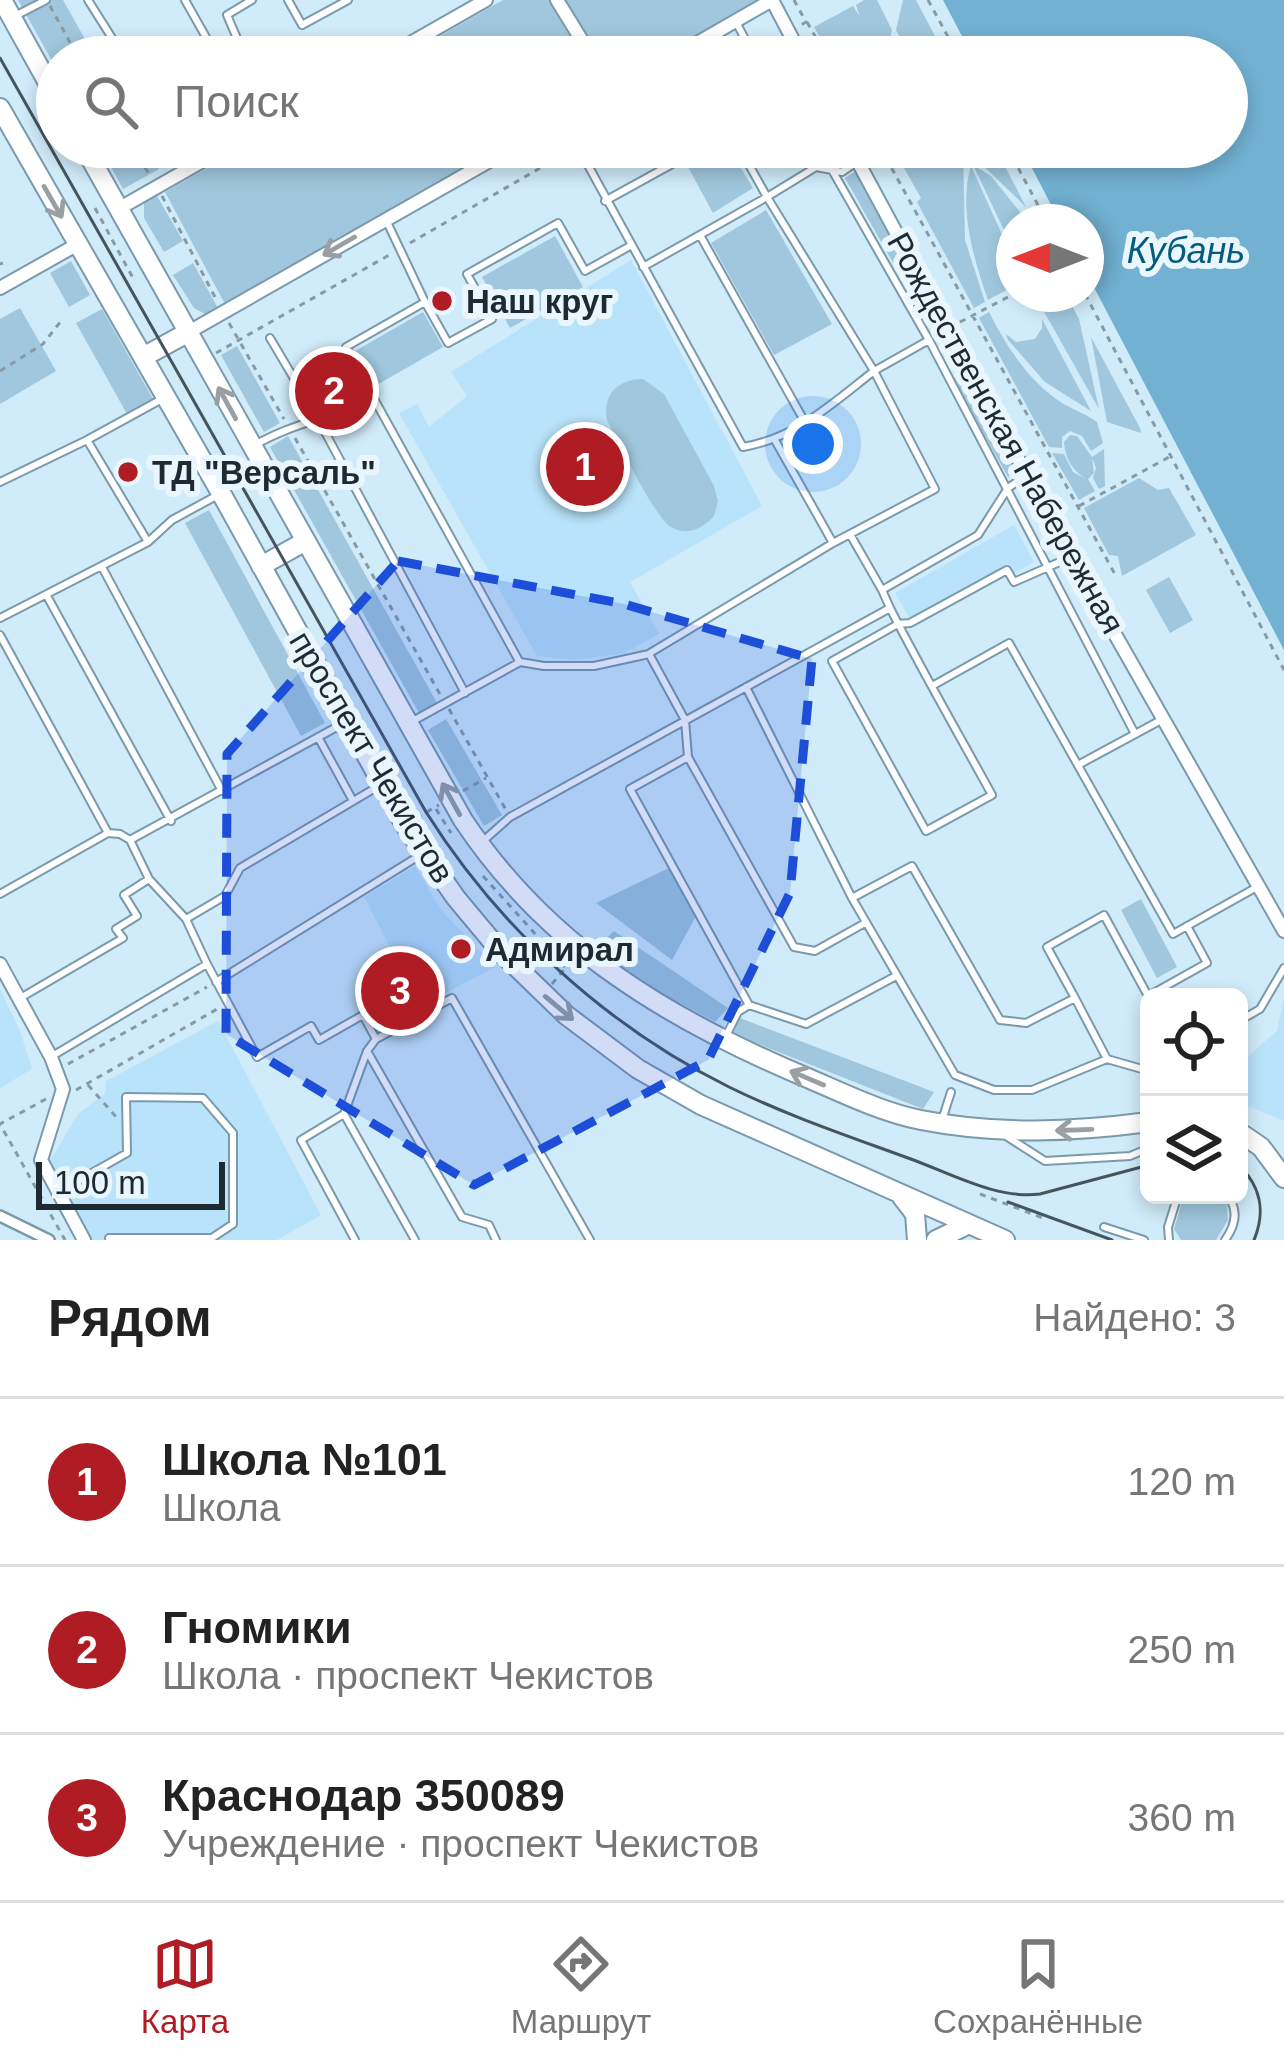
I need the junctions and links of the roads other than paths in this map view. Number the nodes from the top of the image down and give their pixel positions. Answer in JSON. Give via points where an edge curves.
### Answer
{"nodes":[{"id":1,"x":46,"y":0,"type":"edge"},
{"id":2,"x":88,"y":0,"type":"edge"},
{"id":3,"x":185,"y":0,"type":"edge"},
{"id":4,"x":252,"y":0,"type":"edge"},
{"id":5,"x":288,"y":0,"type":"edge"},
{"id":6,"x":348,"y":0,"type":"edge"},
{"id":7,"x":557,"y":0,"type":"edge"},
{"id":8,"x":772,"y":0,"type":"edge"},
{"id":9,"x":482,"y":1,"type":"edge"},
{"id":10,"x":7,"y":9,"type":"edge"},
{"id":11,"x":736,"y":22,"type":"junction"},
{"id":12,"x":111,"y":36,"type":"edge"},
{"id":13,"x":205,"y":36,"type":"edge"},
{"id":14,"x":235,"y":36,"type":"edge"},
{"id":15,"x":422,"y":36,"type":"edge"},
{"id":16,"x":579,"y":36,"type":"edge"},
{"id":17,"x":711,"y":36,"type":"edge"},
{"id":18,"x":743,"y":36,"type":"edge"},
{"id":19,"x":791,"y":36,"type":"edge"},
{"id":20,"x":36,"y":61,"type":"edge"},
{"id":21,"x":0,"y":108,"type":"edge"},
{"id":22,"x":96,"y":168,"type":"edge"},
{"id":23,"x":190,"y":168,"type":"edge"},
{"id":24,"x":477,"y":168,"type":"edge"},
{"id":25,"x":587,"y":168,"type":"edge"},
{"id":26,"x":666,"y":168,"type":"edge"},
{"id":27,"x":751,"y":168,"type":"edge"},
{"id":28,"x":814,"y":168,"type":"edge"},
{"id":29,"x":821,"y":168,"type":"edge"},
{"id":30,"x":848,"y":168,"type":"edge"},
{"id":31,"x":862,"y":168,"type":"edge"},
{"id":32,"x":186,"y":170,"type":"joint"},
{"id":33,"x":832,"y":170,"type":"junction"},
{"id":34,"x":767,"y":197,"type":"junction"},
{"id":35,"x":605,"y":201,"type":"junction"},
{"id":36,"x":120,"y":208,"type":"junction"},
{"id":37,"x":386,"y":220,"type":"junction"},
{"id":38,"x":700,"y":237,"type":"junction"},
{"id":39,"x":78,"y":244,"type":"junction"},
{"id":40,"x":630,"y":246,"type":"junction"},
{"id":41,"x":644,"y":267,"type":"junction"},
{"id":42,"x":0,"y":288,"type":"edge"},
{"id":43,"x":933,"y":299,"type":"junction"},
{"id":44,"x":425,"y":302,"type":"junction"},
{"id":45,"x":913,"y":313,"type":"junction"},
{"id":46,"x":187,"y":333,"type":"junction"},
{"id":47,"x":270,"y":338,"type":"dead end"},
{"id":48,"x":929,"y":340,"type":"junction"},
{"id":49,"x":142,"y":357,"type":"junction"},
{"id":50,"x":966,"y":361,"type":"junction"},
{"id":51,"x":874,"y":371,"type":"junction"},
{"id":52,"x":946,"y":375,"type":"junction"},
{"id":53,"x":166,"y":397,"type":"junction"},
{"id":54,"x":373,"y":397,"type":"junction"},
{"id":55,"x":318,"y":419,"type":"junction"},
{"id":56,"x":806,"y":424,"type":"junction"},
{"id":57,"x":87,"y":440,"type":"junction"},
{"id":58,"x":776,"y":442,"type":"junction"},
{"id":59,"x":252,"y":447,"type":"junction"},
{"id":60,"x":1027,"y":476,"type":"junction"},
{"id":61,"x":0,"y":482,"type":"edge"},
{"id":62,"x":1008,"y":488,"type":"junction"},
{"id":63,"x":221,"y":493,"type":"junction"},
{"id":64,"x":851,"y":534,"type":"junction"},
{"id":65,"x":148,"y":542,"type":"junction"},
{"id":66,"x":304,"y":542,"type":"junction"},
{"id":67,"x":833,"y":543,"type":"junction"},
{"id":68,"x":1071,"y":556,"type":"junction"},
{"id":69,"x":260,"y":566,"type":"junction"},
{"id":70,"x":101,"y":567,"type":"junction"},
{"id":71,"x":1050,"y":567,"type":"junction"},
{"id":72,"x":882,"y":590,"type":"junction"},
{"id":73,"x":46,"y":596,"type":"junction"},
{"id":74,"x":890,"y":608,"type":"junction"},
{"id":75,"x":0,"y":618,"type":"edge"},
{"id":76,"x":898,"y":624,"type":"junction"},
{"id":77,"x":0,"y":635,"type":"edge"},
{"id":78,"x":649,"y":654,"type":"junction"},
{"id":79,"x":520,"y":662,"type":"junction"},
{"id":80,"x":932,"y":686,"type":"junction"},
{"id":81,"x":746,"y":687,"type":"junction"},
{"id":82,"x":465,"y":693,"type":"junction"},
{"id":83,"x":1163,"y":718,"type":"junction"},
{"id":84,"x":347,"y":721,"type":"junction"},
{"id":85,"x":685,"y":721,"type":"junction"},
{"id":86,"x":408,"y":724,"type":"junction"},
{"id":87,"x":1135,"y":734,"type":"junction"},
{"id":88,"x":318,"y":737,"type":"junction"},
{"id":89,"x":688,"y":757,"type":"junction"},
{"id":90,"x":1078,"y":765,"type":"junction"},
{"id":91,"x":381,"y":784,"type":"junction"},
{"id":92,"x":222,"y":791,"type":"junction"},
{"id":93,"x":352,"y":799,"type":"junction"},
{"id":94,"x":171,"y":820,"type":"junction"},
{"id":95,"x":108,"y":833,"type":"junction"},
{"id":96,"x":130,"y":840,"type":"junction"},
{"id":97,"x":479,"y":844,"type":"junction"},
{"id":98,"x":424,"y":854,"type":"junction"},
{"id":99,"x":149,"y":879,"type":"junction"},
{"id":100,"x":1259,"y":886,"type":"junction"},
{"id":101,"x":0,"y":894,"type":"edge"},
{"id":102,"x":852,"y":898,"type":"junction"},
{"id":103,"x":186,"y":920,"type":"junction"},
{"id":104,"x":866,"y":922,"type":"junction"},
{"id":105,"x":1186,"y":926,"type":"junction"},
{"id":106,"x":1284,"y":931,"type":"edge"},
{"id":107,"x":0,"y":964,"type":"edge"},
{"id":108,"x":207,"y":964,"type":"junction"},
{"id":109,"x":1284,"y":968,"type":"edge"},
{"id":110,"x":896,"y":976,"type":"junction"},
{"id":111,"x":216,"y":982,"type":"junction"},
{"id":112,"x":18,"y":998,"type":"junction"},
{"id":113,"x":1075,"y":998,"type":"junction"},
{"id":114,"x":749,"y":1004,"type":"junction"},
{"id":115,"x":1248,"y":1016,"type":"edge"},
{"id":116,"x":376,"y":1039,"type":"junction"},
{"id":117,"x":723,"y":1042,"type":"junction"},
{"id":118,"x":367,"y":1052,"type":"junction"},
{"id":119,"x":1107,"y":1059,"type":"junction"},
{"id":120,"x":54,"y":1064,"type":"junction"},
{"id":121,"x":1140,"y":1068,"type":"edge"},
{"id":122,"x":950,"y":1092,"type":"dead end"},
{"id":123,"x":344,"y":1114,"type":"junction"},
{"id":124,"x":1140,"y":1123,"type":"edge"},
{"id":125,"x":941,"y":1124,"type":"junction"},
{"id":126,"x":999,"y":1131,"type":"junction"},
{"id":127,"x":1248,"y":1138,"type":"edge"},
{"id":128,"x":1140,"y":1152,"type":"edge"},
{"id":129,"x":1284,"y":1178,"type":"edge"},
{"id":130,"x":58,"y":1193,"type":"junction"},
{"id":131,"x":898,"y":1194,"type":"junction"},
{"id":132,"x":1175,"y":1204,"type":"edge"},
{"id":133,"x":1233,"y":1204,"type":"edge"},
{"id":134,"x":0,"y":1216,"type":"edge"},
{"id":135,"x":969,"y":1224,"type":"junction"},
{"id":136,"x":1104,"y":1226,"type":"dead end"},
{"id":137,"x":109,"y":1238,"type":"edge"},
{"id":138,"x":996,"y":1238,"type":"edge"},
{"id":139,"x":1171,"y":1239,"type":"edge"},
{"id":140,"x":49,"y":1240,"type":"edge"},
{"id":141,"x":83,"y":1240,"type":"edge"},
{"id":142,"x":355,"y":1240,"type":"edge"},
{"id":143,"x":416,"y":1240,"type":"edge"},
{"id":144,"x":496,"y":1240,"type":"edge"},
{"id":145,"x":590,"y":1240,"type":"edge"},
{"id":146,"x":917,"y":1240,"type":"edge"},
{"id":147,"x":936,"y":1240,"type":"edge"},
{"id":148,"x":1144,"y":1240,"type":"edge"},
{"id":149,"x":1226,"y":1240,"type":"edge"}],
"edges":[{"from":1,"to":10,"type":"lane"},
{"from":2,"to":12,"type":"lane"},
{"from":3,"to":13,"type":"lane"},
{"from":4,"to":14,"type":"lane","via":[[227,15]]},
{"from":5,"to":6,"type":"lane","via":[[302,25]]},
{"from":7,"to":16,"type":"street"},
{"from":8,"to":11,"type":"street"},
{"from":8,"to":19,"type":"street"},
{"from":9,"to":15,"type":"street"},
{"from":10,"to":20,"type":"main road"},
{"from":11,"to":17,"type":"street"},
{"from":11,"to":18,"type":"lane"},
{"from":21,"to":39,"type":"main road","name":"проспект Чекистов","one_way":true},
{"from":22,"to":36,"type":"main road","name":"проспект Чекистов"},
{"from":23,"to":32,"type":"street"},
{"from":24,"to":37,"type":"street"},
{"from":25,"to":35,"type":"lane"},
{"from":26,"to":35,"type":"lane"},
{"from":27,"to":34,"type":"lane"},
{"from":28,"to":34,"type":"lane"},
{"from":29,"to":33,"type":"lane"},
{"from":30,"to":33,"type":"lane"},
{"from":31,"to":43,"type":"street","name":"Рождественская Набережная"},
{"from":32,"to":36,"type":"street"},
{"from":33,"to":45,"type":"lane"},
{"from":34,"to":38,"type":"lane"},
{"from":34,"to":51,"type":"lane"},
{"from":35,"to":40,"type":"lane"},
{"from":36,"to":46,"type":"main road","name":"проспект Чекистов"},
{"from":37,"to":44,"type":"lane"},
{"from":37,"to":46,"type":"street","one_way":true},
{"from":38,"to":41,"type":"lane"},
{"from":38,"to":56,"type":"lane"},
{"from":39,"to":42,"type":"street"},
{"from":39,"to":49,"type":"main road","name":"проспект Чекистов"},
{"from":40,"to":41,"type":"lane"},
{"from":40,"to":44,"type":"lane","via":[[585,271],[558,223],[467,274],[492,319],[448,344]]},
{"from":41,"to":58,"type":"lane","via":[[743,447]]},
{"from":43,"to":45,"type":"lane"},
{"from":43,"to":50,"type":"street","name":"Рождественская Набережная"},
{"from":44,"to":54,"type":"lane","via":[[346,347]]},
{"from":45,"to":48,"type":"lane"},
{"from":46,"to":49,"type":"main road"},
{"from":59,"to":46,"type":"main road","name":"проспект Чекистов","one_way":true},
{"from":47,"to":55,"type":"lane"},
{"from":48,"to":51,"type":"lane"},
{"from":48,"to":52,"type":"lane"},
{"from":49,"to":53,"type":"main road","name":"проспект Чекистов"},
{"from":50,"to":52,"type":"lane"},
{"from":50,"to":60,"type":"street","name":"Рождественская Набережная"},
{"from":51,"to":56,"type":"lane"},
{"from":51,"to":64,"type":"lane","via":[[935,489]]},
{"from":52,"to":62,"type":"lane"},
{"from":53,"to":57,"type":"lane"},
{"from":53,"to":63,"type":"main road","name":"проспект Чекистов"},
{"from":54,"to":55,"type":"lane"},
{"from":54,"to":79,"type":"lane"},
{"from":55,"to":59,"type":"lane"},
{"from":55,"to":82,"type":"lane"},
{"from":56,"to":58,"type":"lane"},
{"from":57,"to":61,"type":"lane"},
{"from":57,"to":65,"type":"lane"},
{"from":58,"to":67,"type":"lane"},
{"from":59,"to":66,"type":"main road","name":"проспект Чекистов"},
{"from":60,"to":62,"type":"lane"},
{"from":60,"to":68,"type":"street","name":"Рождественская Набережная"},
{"from":62,"to":71,"type":"lane"},
{"from":62,"to":72,"type":"lane","via":[[978,535]]},
{"from":63,"to":65,"type":"lane"},
{"from":63,"to":69,"type":"main road","name":"проспект Чекистов"},
{"from":64,"to":67,"type":"lane"},
{"from":64,"to":72,"type":"lane"},
{"from":65,"to":70,"type":"lane"},
{"from":66,"to":69,"type":"main road"},
{"from":66,"to":86,"type":"main road","name":"проспект Чекистов"},
{"from":67,"to":78,"type":"lane"},
{"from":68,"to":71,"type":"lane"},
{"from":68,"to":83,"type":"street","name":"Рождественская Набережная"},
{"from":69,"to":84,"type":"main road","name":"проспект Чекистов"},
{"from":70,"to":73,"type":"lane"},
{"from":70,"to":92,"type":"lane"},
{"from":71,"to":76,"type":"lane","via":[[1014,582],[1007,570]]},
{"from":71,"to":87,"type":"lane"},
{"from":72,"to":74,"type":"lane"},
{"from":73,"to":75,"type":"lane"},
{"from":73,"to":94,"type":"lane"},
{"from":74,"to":76,"type":"lane"},
{"from":74,"to":81,"type":"lane"},
{"from":76,"to":80,"type":"lane"},
{"from":76,"to":80,"type":"lane","via":[[832,661],[926,831],[992,795]]},
{"from":77,"to":95,"type":"lane"},
{"from":78,"to":79,"type":"lane","via":[[594,666]]},
{"from":78,"to":85,"type":"lane"},
{"from":79,"to":82,"type":"lane"},
{"from":80,"to":90,"type":"lane","via":[[1009,644]]},
{"from":81,"to":85,"type":"lane"},
{"from":81,"to":102,"type":"lane"},
{"from":82,"to":86,"type":"lane"},
{"from":83,"to":87,"type":"lane"},
{"from":83,"to":100,"type":"street","name":"Рождественская Набережная"},
{"from":84,"to":88,"type":"lane"},
{"from":84,"to":91,"type":"main road","name":"проспект Чекистов"},
{"from":85,"to":89,"type":"lane"},
{"from":85,"to":97,"type":"lane","via":[[510,817]]},
{"from":97,"to":86,"type":"main road","name":"проспект Чекистов","one_way":true},
{"from":87,"to":90,"type":"lane"},
{"from":88,"to":92,"type":"lane"},
{"from":88,"to":93,"type":"lane"},
{"from":89,"to":104,"type":"lane","via":[[794,947],[815,950]]},
{"from":89,"to":114,"type":"lane","via":[[629,789]]},
{"from":90,"to":105,"type":"lane","via":[[1173,934]]},
{"from":91,"to":93,"type":"lane"},
{"from":91,"to":98,"type":"main road","name":"проспект Чекистов"},
{"from":92,"to":94,"type":"lane"},
{"from":93,"to":103,"type":"lane","via":[[240,868],[225,896]]},
{"from":94,"to":96,"type":"lane"},
{"from":95,"to":96,"type":"lane"},
{"from":95,"to":101,"type":"lane"},
{"from":96,"to":99,"type":"lane"},
{"from":97,"to":117,"type":"main road","name":"проспект Чекистов","via":[[582,950]]},
{"from":98,"to":111,"type":"lane"},
{"from":98,"to":131,"type":"main road","name":"проспект Чекистов","one_way":true,"via":[[543,994],[638,1069]]},
{"from":99,"to":103,"type":"lane"},
{"from":99,"to":112,"type":"lane","via":[[124,895],[137,916],[116,928],[122,938]]},
{"from":100,"to":105,"type":"lane"},
{"from":100,"to":106,"type":"street","name":"Рождественская Набережная"},
{"from":102,"to":104,"type":"lane"},
{"from":102,"to":113,"type":"lane","via":[[912,866],[1000,1021],[1027,1023]]},
{"from":103,"to":108,"type":"lane"},
{"from":104,"to":110,"type":"lane"},
{"from":105,"to":113,"type":"lane","via":[[1207,963],[1148,996],[1104,915],[1047,947]]},
{"from":107,"to":112,"type":"street"},
{"from":108,"to":111,"type":"lane"},
{"from":108,"to":120,"type":"lane"},
{"from":109,"to":115,"type":"lane"},
{"from":110,"to":114,"type":"lane","via":[[806,1024]]},
{"from":110,"to":119,"type":"lane","via":[[955,1075],[994,1090],[1032,1090]]},
{"from":111,"to":116,"type":"lane","via":[[256,1058],[311,1026],[319,1040],[363,1015]]},
{"from":112,"to":120,"type":"street"},
{"from":113,"to":119,"type":"lane"},
{"from":114,"to":117,"type":"lane"},
{"from":116,"to":118,"type":"lane"},
{"from":116,"to":145,"type":"lane","via":[[452,998]]},
{"from":125,"to":117,"type":"main road","name":"проспект Чекистов","one_way":true},
{"from":118,"to":123,"type":"lane"},
{"from":118,"to":144,"type":"lane","via":[[462,1217],[489,1226]]},
{"from":119,"to":121,"type":"lane"},
{"from":120,"to":130,"type":"street","via":[[63,1094],[40,1160]]},
{"from":122,"to":125,"type":"lane"},
{"from":123,"to":142,"type":"lane","via":[[301,1140]]},
{"from":123,"to":143,"type":"lane"},
{"from":124,"to":126,"type":"main road","name":"проспект Чекистов","one_way":true},
{"from":125,"to":126,"type":"main road","name":"проспект Чекистов"},
{"from":126,"to":128,"type":"lane","via":[[1046,1161]]},
{"from":127,"to":129,"type":"main road"},
{"from":130,"to":137,"type":"lane","via":[[128,1153],[126,1097],[203,1098],[233,1133],[233,1224],[212,1238]]},
{"from":130,"to":141,"type":"street"},
{"from":131,"to":135,"type":"main road","name":"проспект Чекистов"},
{"from":131,"to":146,"type":"main road","via":[[915,1214]]},
{"from":132,"to":139,"type":"lane"},
{"from":133,"to":149,"type":"lane"},
{"from":134,"to":140,"type":"street"},
{"from":135,"to":138,"type":"main road","name":"проспект Чекистов"},
{"from":135,"to":147,"type":"main road"},
{"from":136,"to":148,"type":"lane"}]}
